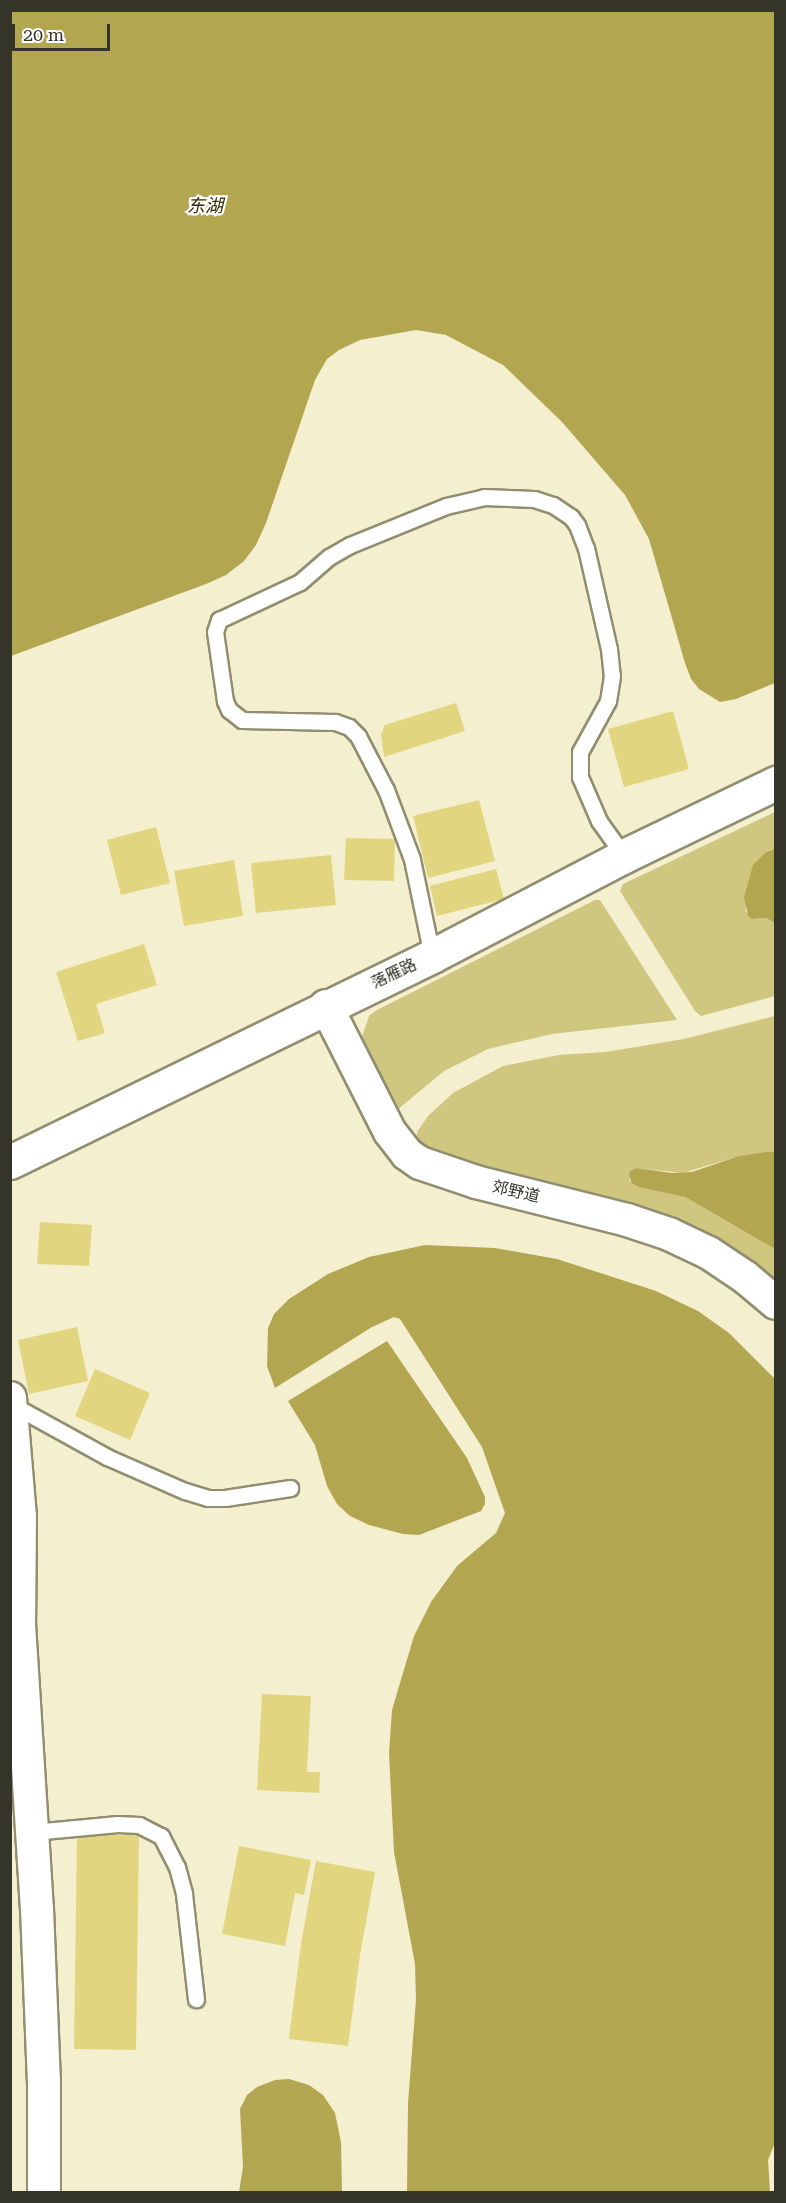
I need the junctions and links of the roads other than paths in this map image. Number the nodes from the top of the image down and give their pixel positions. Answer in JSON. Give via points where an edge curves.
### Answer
{"nodes":[{"id":1,"x":776,"y":783,"type":"edge"},
{"id":2,"x":624,"y":856,"type":"junction"},
{"id":3,"x":432,"y":956,"type":"junction"},
{"id":4,"x":326,"y":1006,"type":"junction"},
{"id":5,"x":10,"y":1162,"type":"edge"},
{"id":6,"x":776,"y":1303,"type":"edge"},
{"id":7,"x":11,"y":1401,"type":"edge"},
{"id":8,"x":290,"y":1488,"type":"dead end"},
{"id":9,"x":33,"y":1832,"type":"junction"},
{"id":10,"x":196,"y":1999,"type":"dead end"},
{"id":11,"x":44,"y":2193,"type":"edge"}],
"edges":[{"from":1,"to":2,"type":"street","name":"落雁路"},
{"from":2,"to":3,"type":"street","name":"落雁路"},
{"from":2,"to":3,"type":"lane","via":[[599,820],[580,777],[580,752],[608,701],[612,676],[589,558],[571,517],[534,499],[484,497],[446,506],[350,544],[300,582],[219,620],[215,632],[225,701],[242,720],[335,722],[349,727],[358,736],[386,790],[412,859]]},
{"from":3,"to":4,"type":"street","name":"落雁路"},
{"from":4,"to":5,"type":"street","name":"落雁路"},
{"from":4,"to":6,"type":"street","name":"郊野道","via":[[390,1132],[406,1154],[420,1163],[476,1182],[669,1234],[709,1253]]},
{"from":7,"to":8,"type":"lane","via":[[107,1457],[185,1491],[225,1498]]},
{"from":7,"to":9,"type":"street","via":[[20,1517],[19,1624]]},
{"from":9,"to":10,"type":"lane","via":[[118,1824],[139,1825],[162,1836],[177,1867],[184,1894]]},
{"from":9,"to":11,"type":"street","via":[[44,2082]]}]}
